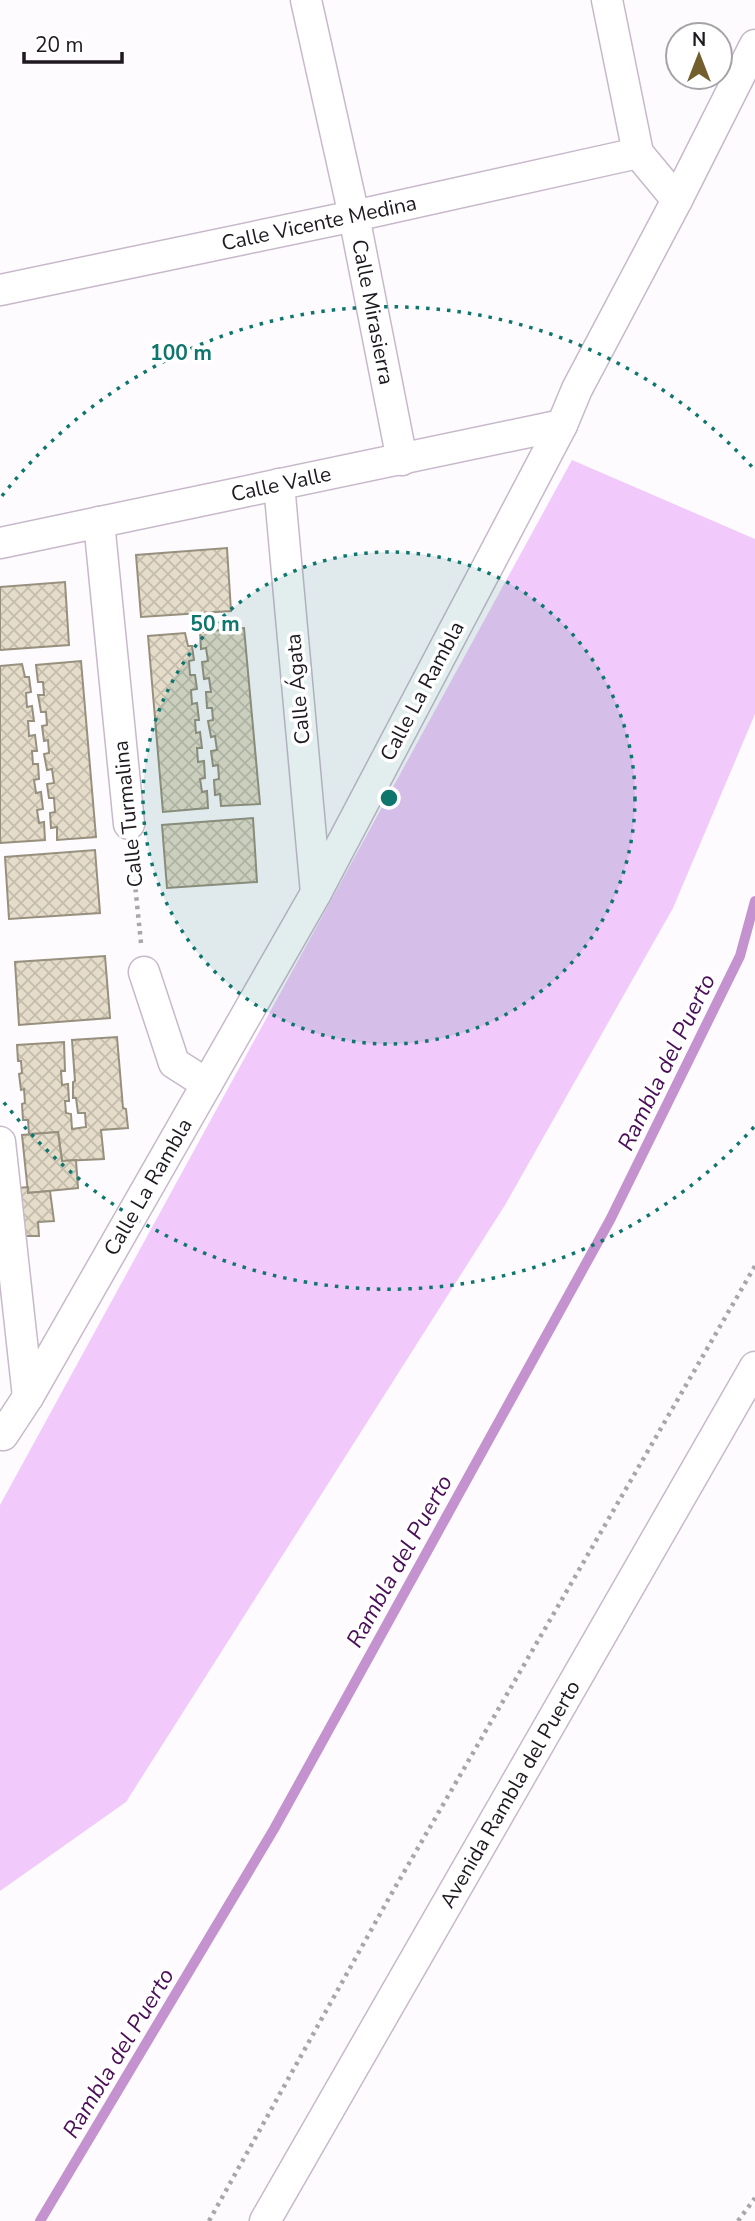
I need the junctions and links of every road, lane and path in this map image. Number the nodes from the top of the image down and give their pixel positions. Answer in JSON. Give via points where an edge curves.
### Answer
{"nodes":[{"id":1,"x":306,"y":0,"type":"edge"},
{"id":2,"x":607,"y":0,"type":"edge"},
{"id":3,"x":755,"y":45,"type":"edge"},
{"id":4,"x":638,"y":153,"type":"junction"},
{"id":5,"x":677,"y":200,"type":"junction"},
{"id":6,"x":354,"y":216,"type":"junction"},
{"id":7,"x":0,"y":290,"type":"edge"},
{"id":8,"x":562,"y":425,"type":"junction"},
{"id":9,"x":402,"y":460,"type":"junction"},
{"id":10,"x":279,"y":484,"type":"junction"},
{"id":11,"x":99,"y":522,"type":"junction"},
{"id":12,"x":0,"y":543,"type":"edge"},
{"id":13,"x":129,"y":824,"type":"joint"},
{"id":14,"x":316,"y":893,"type":"junction"},
{"id":15,"x":144,"y":972,"type":"joint"},
{"id":16,"x":207,"y":1084,"type":"junction"},
{"id":17,"x":0,"y":1142,"type":"edge"},
{"id":18,"x":755,"y":1266,"type":"edge"},
{"id":19,"x":755,"y":1367,"type":"edge"},
{"id":20,"x":28,"y":1397,"type":"junction"},
{"id":21,"x":1,"y":1438,"type":"edge"},
{"id":22,"x":755,"y":2198,"type":"edge"},
{"id":23,"x":209,"y":2221,"type":"edge"},
{"id":24,"x":265,"y":2221,"type":"edge"},
{"id":25,"x":738,"y":2221,"type":"edge"}],
"edges":[{"from":1,"to":6,"type":"street","name":"Calle Mirasierra"},
{"from":2,"to":4,"type":"street"},
{"from":3,"to":5,"type":"street","name":"Calle La Rambla"},
{"from":4,"to":5,"type":"street"},
{"from":4,"to":6,"type":"street","name":"Calle Vicente Medina"},
{"from":5,"to":8,"type":"street","name":"Calle La Rambla"},
{"from":6,"to":7,"type":"street","name":"Calle Vicente Medina"},
{"from":6,"to":9,"type":"street","name":"Calle Mirasierra"},
{"from":8,"to":9,"type":"street","name":"Calle Valle"},
{"from":8,"to":14,"type":"street","name":"Calle La Rambla"},
{"from":9,"to":10,"type":"street","name":"Calle Valle"},
{"from":10,"to":11,"type":"street","name":"Calle Valle"},
{"from":10,"to":14,"type":"street","name":"Calle Ágata"},
{"from":11,"to":12,"type":"street","name":"Calle Valle"},
{"from":11,"to":13,"type":"street","name":"Calle Turmalina"},
{"from":13,"to":15,"type":"path","name":"Calle Turmalina"},
{"from":14,"to":16,"type":"street","name":"Calle La Rambla"},
{"from":15,"to":16,"type":"street","via":[[174,1063]]},
{"from":16,"to":20,"type":"street","name":"Calle La Rambla"},
{"from":17,"to":20,"type":"street"},
{"from":18,"to":23,"type":"path","via":[[389,1898]]},
{"from":19,"to":24,"type":"street","name":"Avenida Rambla del Puerto"},
{"from":20,"to":21,"type":"street","name":"Calle La Rambla"},
{"from":22,"to":25,"type":"path"}]}
